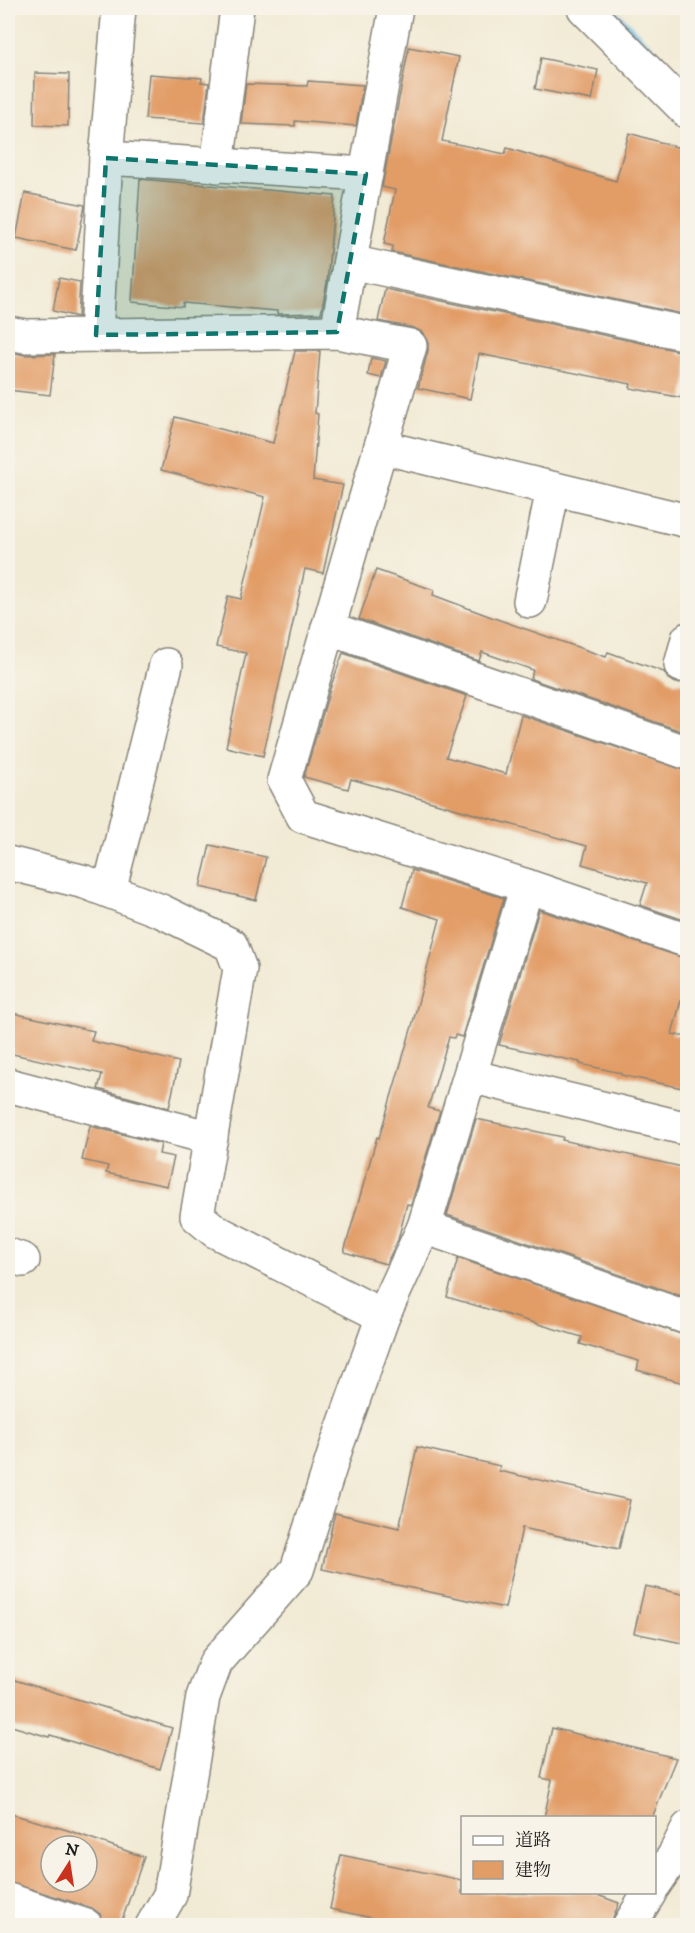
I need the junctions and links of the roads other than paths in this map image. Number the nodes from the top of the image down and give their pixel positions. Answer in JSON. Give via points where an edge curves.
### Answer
{"nodes":[{"id":1,"x":119,"y":8,"type":"edge"},
{"id":2,"x":237,"y":8,"type":"edge"},
{"id":3,"x":396,"y":8,"type":"edge"},
{"id":4,"x":584,"y":8,"type":"edge"},
{"id":5,"x":687,"y":112,"type":"edge"},
{"id":6,"x":106,"y":158,"type":"junction"},
{"id":7,"x":217,"y":166,"type":"junction"},
{"id":8,"x":366,"y":174,"type":"junction"},
{"id":9,"x":350,"y":262,"type":"junction"},
{"id":10,"x":337,"y":332,"type":"junction"},
{"id":11,"x":8,"y":333,"type":"edge"},
{"id":12,"x":687,"y":334,"type":"edge"},
{"id":13,"x":96,"y":335,"type":"junction"},
{"id":14,"x":381,"y":447,"type":"junction"},
{"id":15,"x":553,"y":489,"type":"junction"},
{"id":16,"x":687,"y":521,"type":"edge"},
{"id":17,"x":530,"y":601,"type":"dead end"},
{"id":18,"x":328,"y":628,"type":"junction"},
{"id":19,"x":166,"y":665,"type":"dead end"},
{"id":20,"x":687,"y":753,"type":"edge"},
{"id":21,"x":8,"y":863,"type":"edge"},
{"id":22,"x":527,"y":886,"type":"junction"},
{"id":23,"x":109,"y":891,"type":"junction"},
{"id":24,"x":687,"y":941,"type":"edge"},
{"id":25,"x":470,"y":1076,"type":"junction"},
{"id":26,"x":8,"y":1085,"type":"edge"},
{"id":27,"x":687,"y":1129,"type":"edge"},
{"id":28,"x":211,"y":1138,"type":"junction"},
{"id":29,"x":424,"y":1227,"type":"junction"},
{"id":30,"x":383,"y":1316,"type":"junction"},
{"id":31,"x":687,"y":1318,"type":"edge"},
{"id":32,"x":687,"y":1828,"type":"edge"},
{"id":33,"x":656,"y":1882,"type":"edge"},
{"id":34,"x":649,"y":1894,"type":"edge"},
{"id":35,"x":8,"y":1899,"type":"edge"},
{"id":36,"x":86,"y":1926,"type":"edge"},
{"id":37,"x":152,"y":1926,"type":"edge"},
{"id":38,"x":629,"y":1926,"type":"edge"}],
"edges":[{"from":1,"to":6,"type":"street"},
{"from":2,"to":7,"type":"street"},
{"from":3,"to":8,"type":"street"},
{"from":4,"to":5,"type":"street"},
{"from":6,"to":7,"type":"street"},
{"from":6,"to":13,"type":"street"},
{"from":7,"to":8,"type":"street"},
{"from":8,"to":9,"type":"street"},
{"from":9,"to":10,"type":"street"},
{"from":9,"to":12,"type":"street"},
{"from":10,"to":13,"type":"street"},
{"from":10,"to":14,"type":"street","via":[[410,346]]},
{"from":11,"to":13,"type":"street"},
{"from":14,"to":15,"type":"street"},
{"from":14,"to":18,"type":"street"},
{"from":15,"to":16,"type":"street"},
{"from":15,"to":17,"type":"street"},
{"from":18,"to":20,"type":"street"},
{"from":18,"to":22,"type":"street","via":[[284,780],[303,816]]},
{"from":19,"to":23,"type":"street"},
{"from":21,"to":23,"type":"street"},
{"from":22,"to":24,"type":"street"},
{"from":22,"to":25,"type":"street"},
{"from":23,"to":28,"type":"street","via":[[231,945],[240,969]]},
{"from":25,"to":27,"type":"street"},
{"from":25,"to":29,"type":"street"},
{"from":26,"to":28,"type":"street"},
{"from":28,"to":30,"type":"street","via":[[198,1216],[215,1231]]},
{"from":29,"to":30,"type":"street"},
{"from":29,"to":31,"type":"street"},
{"from":30,"to":37,"type":"street","via":[[297,1570],[216,1662],[209,1680],[170,1895]]},
{"from":32,"to":33,"type":"street"},
{"from":34,"to":38,"type":"street"},
{"from":35,"to":36,"type":"street"}]}
